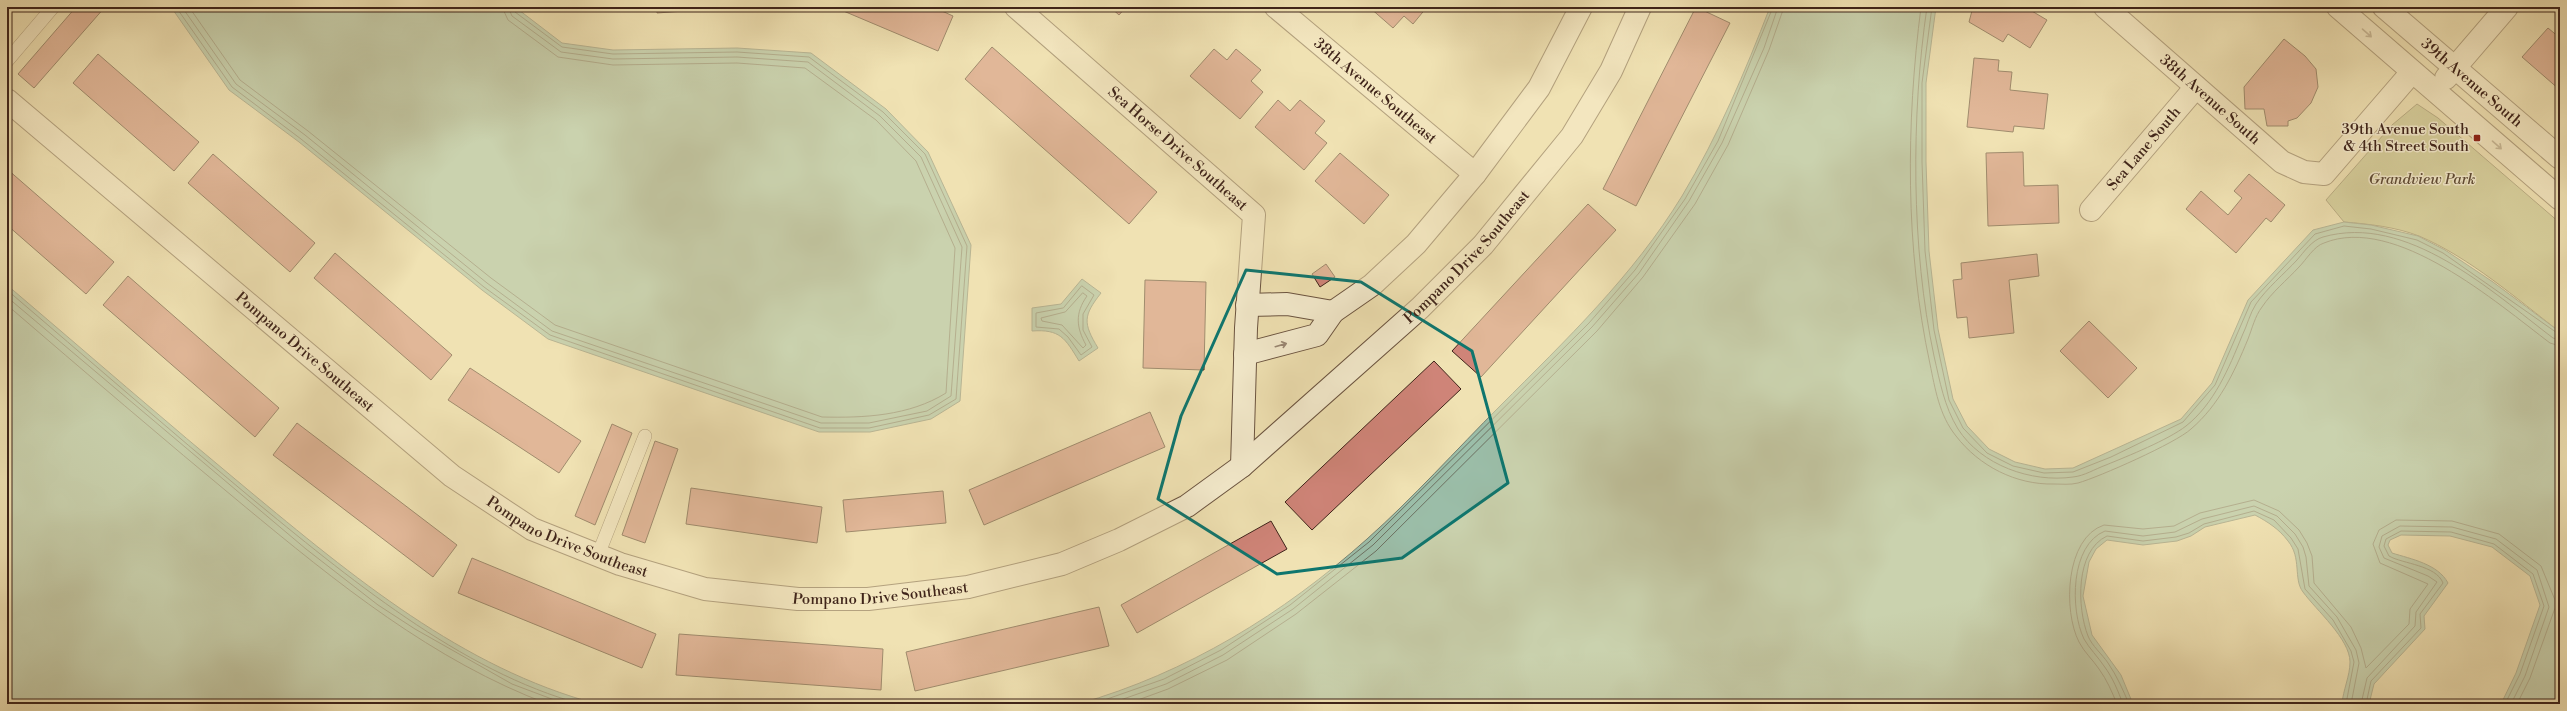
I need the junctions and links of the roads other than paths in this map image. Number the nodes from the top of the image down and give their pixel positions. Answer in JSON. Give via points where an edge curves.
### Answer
{"nodes":[{"id":1,"x":53,"y":7,"type":"edge"},
{"id":2,"x":1016,"y":7,"type":"edge"},
{"id":3,"x":1276,"y":7,"type":"edge"},
{"id":4,"x":1581,"y":7,"type":"edge"},
{"id":5,"x":1640,"y":7,"type":"edge"},
{"id":6,"x":2105,"y":7,"type":"edge"},
{"id":7,"x":2338,"y":7,"type":"edge"},
{"id":8,"x":2384,"y":7,"type":"edge"},
{"id":9,"x":2507,"y":7,"type":"edge"},
{"id":10,"x":7,"y":61,"type":"edge"},
{"id":11,"x":2455,"y":68,"type":"junction"},
{"id":12,"x":2412,"y":72,"type":"junction"},
{"id":13,"x":2196,"y":87,"type":"junction"},
{"id":14,"x":2435,"y":92,"type":"junction"},
{"id":15,"x":7,"y":100,"type":"edge"},
{"id":16,"x":2560,"y":158,"type":"edge"},
{"id":17,"x":1475,"y":174,"type":"junction"},
{"id":18,"x":2560,"y":198,"type":"edge"},
{"id":19,"x":2091,"y":210,"type":"dead end"},
{"id":20,"x":1247,"y":305,"type":"junction"},
{"id":21,"x":1333,"y":312,"type":"junction"},
{"id":22,"x":1245,"y":354,"type":"junction"},
{"id":23,"x":645,"y":436,"type":"dead end"},
{"id":24,"x":1242,"y":466,"type":"junction"},
{"id":25,"x":598,"y":555,"type":"junction"}],
"edges":[{"from":1,"to":10,"type":"lane"},
{"from":2,"to":20,"type":"street","name":"Sea Horse Drive Southeast","via":[[1254,215]]},
{"from":3,"to":17,"type":"street","name":"38th Avenue Southeast"},
{"from":4,"to":17,"type":"street","via":[[1539,88]]},
{"from":5,"to":24,"type":"street","name":"Pompano Drive Southeast","via":[[1611,71],[1572,136],[1483,245],[1410,318]]},
{"from":6,"to":13,"type":"street","name":"38th Avenue South"},
{"from":7,"to":12,"type":"street","name":"39th Avenue South","one_way":true},
{"from":8,"to":11,"type":"street","name":"39th Avenue South"},
{"from":9,"to":11,"type":"street"},
{"from":11,"to":14,"type":"street"},
{"from":11,"to":16,"type":"street","name":"39th Avenue South"},
{"from":12,"to":13,"type":"street","name":"38th Avenue South","via":[[2324,174],[2304,172],[2282,162]]},
{"from":12,"to":14,"type":"street","name":"39th Avenue South"},
{"from":13,"to":19,"type":"street","name":"Sea Lane South"},
{"from":14,"to":18,"type":"street","name":"39th Avenue South","one_way":true},
{"from":15,"to":25,"type":"street","name":"Pompano Drive Southeast","via":[[452,476],[532,529]]},
{"from":17,"to":21,"type":"street","via":[[1416,244],[1372,285]]},
{"from":20,"to":21,"type":"street","via":[[1293,304]]},
{"from":20,"to":22,"type":"street","name":"Sea Horse Drive Southeast"},
{"from":22,"to":21,"type":"street","one_way":true,"via":[[1317,335]]},
{"from":22,"to":24,"type":"street"},
{"from":23,"to":25,"type":"lane"},
{"from":24,"to":25,"type":"street","name":"Pompano Drive Southeast","via":[[1187,506],[1119,540],[1062,564],[968,587],[868,599],[798,599],[705,588]]}]}
